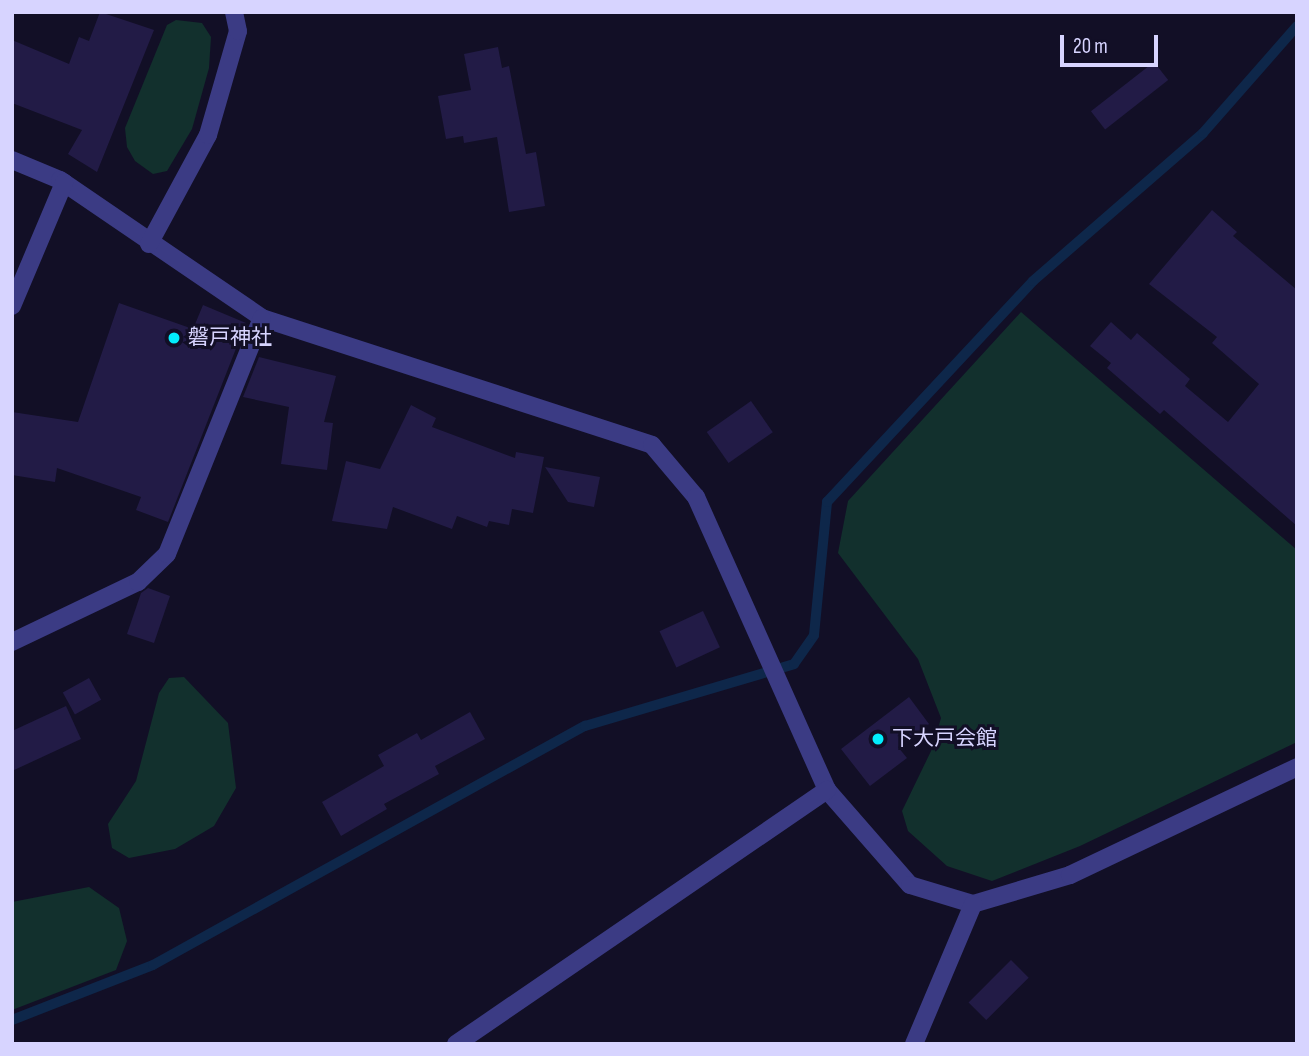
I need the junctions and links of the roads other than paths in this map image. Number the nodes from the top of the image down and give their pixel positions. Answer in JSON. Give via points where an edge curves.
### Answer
{"nodes":[{"id":1,"x":234,"y":12,"type":"edge"},
{"id":2,"x":12,"y":160,"type":"edge"},
{"id":3,"x":64,"y":183,"type":"junction"},
{"id":4,"x":149,"y":244,"type":"junction"},
{"id":5,"x":12,"y":306,"type":"edge"},
{"id":6,"x":261,"y":318,"type":"junction"},
{"id":7,"x":12,"y":642,"type":"edge"},
{"id":8,"x":1297,"y":767,"type":"edge"},
{"id":9,"x":827,"y":790,"type":"junction"},
{"id":10,"x":973,"y":904,"type":"junction"},
{"id":11,"x":456,"y":1044,"type":"edge"},
{"id":12,"x":914,"y":1044,"type":"edge"}],
"edges":[{"from":1,"to":4,"type":"street","via":[[238,32],[208,135]]},
{"from":2,"to":3,"type":"street"},
{"from":3,"to":4,"type":"street"},
{"from":3,"to":5,"type":"street"},
{"from":4,"to":6,"type":"street"},
{"from":6,"to":7,"type":"street","via":[[167,554],[138,582]]},
{"from":6,"to":9,"type":"street","via":[[652,445],[696,497]]},
{"from":8,"to":10,"type":"street","via":[[1070,875]]},
{"from":9,"to":10,"type":"street","via":[[910,886]]},
{"from":9,"to":11,"type":"street"},
{"from":10,"to":12,"type":"street"}]}
